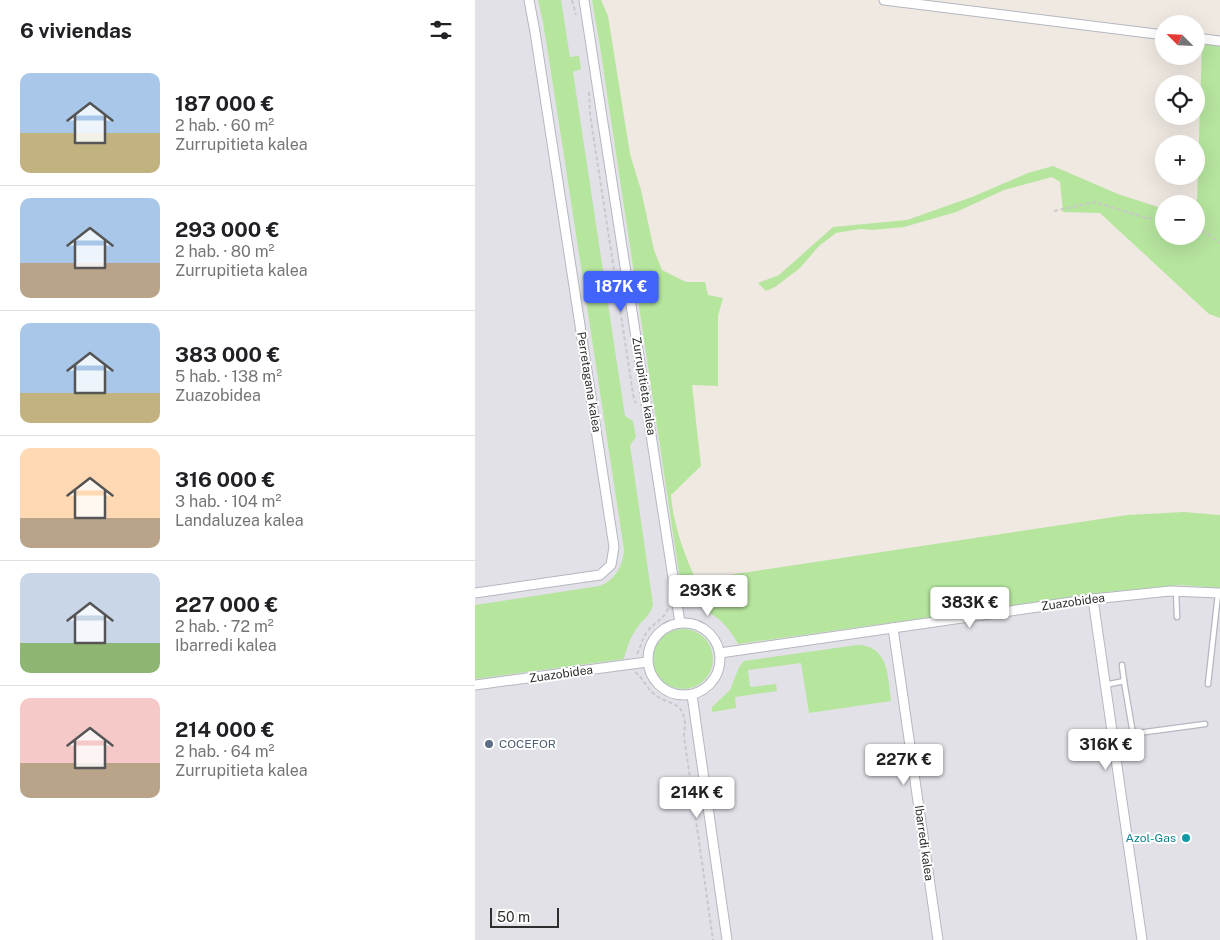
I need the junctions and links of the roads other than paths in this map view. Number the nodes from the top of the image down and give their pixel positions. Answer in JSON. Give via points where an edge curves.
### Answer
{"nodes":[{"id":1,"x":529,"y":0,"type":"edge"},
{"id":2,"x":584,"y":0,"type":"edge"},
{"id":3,"x":884,"y":0,"type":"edge"},
{"id":4,"x":1155,"y":34,"type":"edge"},
{"id":5,"x":1205,"y":39,"type":"edge"},
{"id":6,"x":1220,"y":41,"type":"edge"},
{"id":7,"x":1176,"y":591,"type":"junction"},
{"id":8,"x":1219,"y":592,"type":"edge"},
{"id":9,"x":475,"y":593,"type":"edge"},
{"id":10,"x":1093,"y":599,"type":"junction"},
{"id":11,"x":1218,"y":613,"type":"edge"},
{"id":12,"x":1177,"y":617,"type":"dead end"},
{"id":13,"x":680,"y":623,"type":"junction"},
{"id":14,"x":893,"y":628,"type":"junction"},
{"id":15,"x":720,"y":653,"type":"junction"},
{"id":16,"x":647,"y":662,"type":"junction"},
{"id":17,"x":1122,"y":665,"type":"dead end"},
{"id":18,"x":1124,"y":681,"type":"junction"},
{"id":19,"x":1207,"y":684,"type":"dead end"},
{"id":20,"x":475,"y":685,"type":"edge"},
{"id":21,"x":1105,"y":685,"type":"junction"},
{"id":22,"x":692,"y":695,"type":"junction"},
{"id":23,"x":1205,"y":724,"type":"dead end"},
{"id":24,"x":727,"y":940,"type":"edge"},
{"id":25,"x":938,"y":940,"type":"edge"},
{"id":26,"x":1142,"y":940,"type":"edge"}],
"edges":[{"from":1,"to":9,"type":"street","name":"Perretagana kalea","via":[[614,547],[611,565],[599,575]]},
{"from":2,"to":13,"type":"street","name":"Zurrupitieta kalea"},
{"from":3,"to":4,"type":"street"},
{"from":5,"to":6,"type":"street"},
{"from":7,"to":8,"type":"street","name":"Zuazobidea"},
{"from":7,"to":10,"type":"street","name":"Zuazobidea"},
{"from":7,"to":12,"type":"lane"},
{"from":8,"to":11,"type":"lane"},
{"from":10,"to":14,"type":"street","name":"Zuazobidea"},
{"from":10,"to":21,"type":"street"},
{"from":11,"to":19,"type":"lane"},
{"from":13,"to":15,"type":"street","via":[[706,630]]},
{"from":13,"to":16,"type":"street","via":[[669,626],[652,640]]},
{"from":14,"to":15,"type":"street","name":"Zuazobidea"},
{"from":14,"to":25,"type":"street","name":"Ibarredi kalea"},
{"from":15,"to":22,"type":"street","via":[[714,680]]},
{"from":16,"to":20,"type":"street","name":"Zuazobidea"},
{"from":16,"to":22,"type":"street","via":[[653,679],[666,691],[674,695]]},
{"from":17,"to":18,"type":"lane"},
{"from":18,"to":21,"type":"lane"},
{"from":18,"to":23,"type":"lane","via":[[1134,732]]},
{"from":21,"to":26,"type":"street"},
{"from":22,"to":24,"type":"street"}]}
